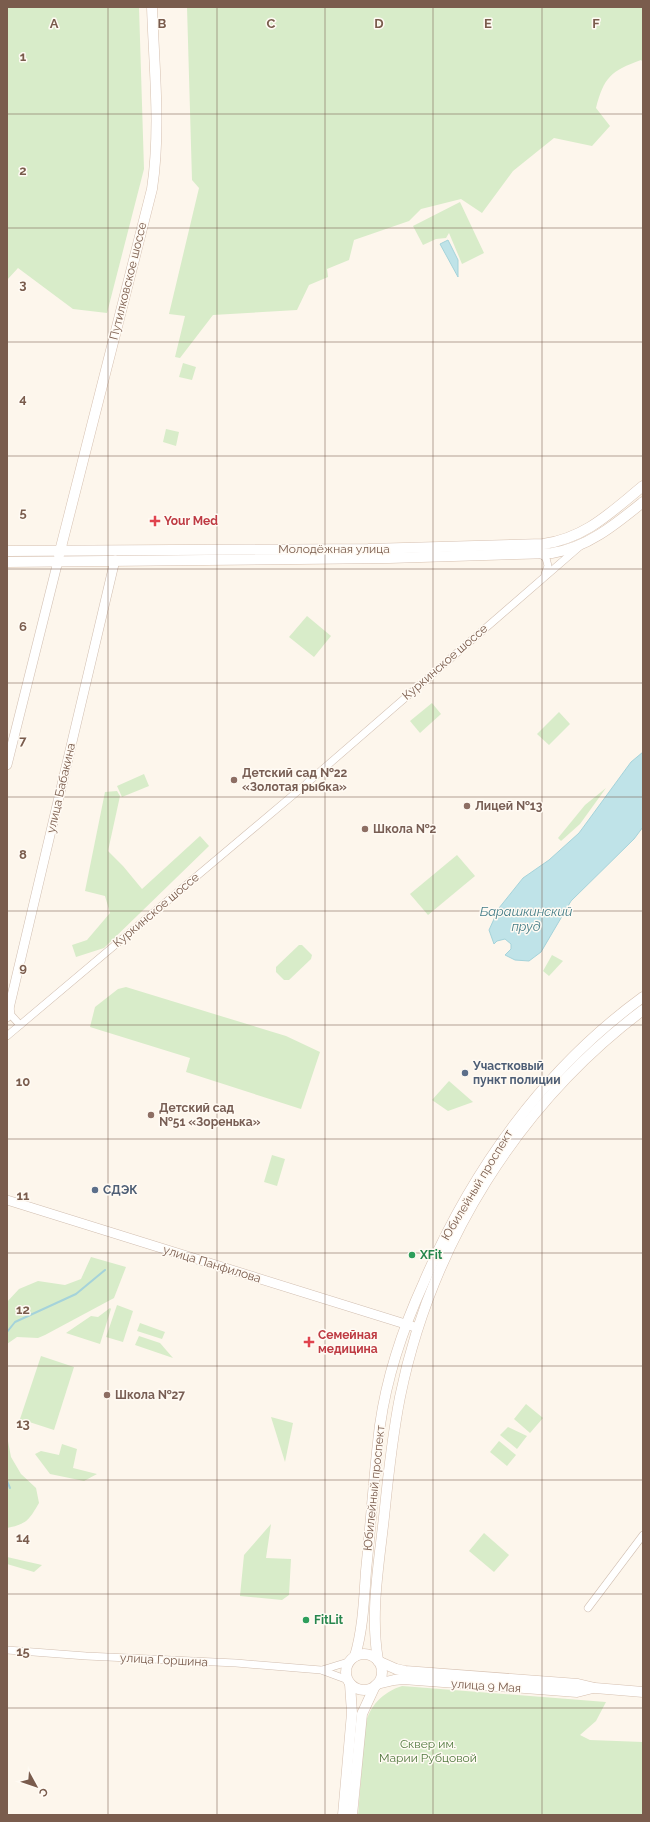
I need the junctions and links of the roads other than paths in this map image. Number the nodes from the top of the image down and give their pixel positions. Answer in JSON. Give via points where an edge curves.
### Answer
{"nodes":[{"id":1,"x":152,"y":7,"type":"edge"},
{"id":2,"x":643,"y":486,"type":"edge"},
{"id":3,"x":643,"y":502,"type":"edge"},
{"id":4,"x":584,"y":543,"type":"junction"},
{"id":5,"x":60,"y":550,"type":"junction"},
{"id":6,"x":7,"y":551,"type":"edge"},
{"id":7,"x":539,"y":553,"type":"junction"},
{"id":8,"x":115,"y":560,"type":"junction"},
{"id":9,"x":58,"y":561,"type":"junction"},
{"id":10,"x":7,"y":562,"type":"edge"},
{"id":11,"x":544,"y":576,"type":"junction"},
{"id":12,"x":7,"y":765,"type":"edge"},
{"id":13,"x":643,"y":997,"type":"edge"},
{"id":14,"x":10,"y":1005,"type":"junction"},
{"id":15,"x":643,"y":1010,"type":"edge"},
{"id":16,"x":7,"y":1017,"type":"edge"},
{"id":17,"x":20,"y":1025,"type":"junction"},
{"id":18,"x":7,"y":1036,"type":"edge"},
{"id":19,"x":7,"y":1200,"type":"edge"},
{"id":20,"x":405,"y":1324,"type":"junction"},
{"id":21,"x":418,"y":1328,"type":"junction"},
{"id":22,"x":643,"y":1535,"type":"edge"},
{"id":23,"x":588,"y":1608,"type":"dead end"},
{"id":24,"x":7,"y":1650,"type":"edge"},
{"id":25,"x":352,"y":1659,"type":"junction"},
{"id":26,"x":378,"y":1660,"type":"junction"},
{"id":27,"x":320,"y":1670,"type":"junction"},
{"id":28,"x":349,"y":1682,"type":"junction"},
{"id":29,"x":376,"y":1685,"type":"junction"},
{"id":30,"x":595,"y":1688,"type":"junction"},
{"id":31,"x":643,"y":1692,"type":"edge"},
{"id":32,"x":343,"y":1815,"type":"edge"},
{"id":33,"x":352,"y":1815,"type":"edge"}],
"edges":[{"from":1,"to":5,"type":"main road","name":"Путилковское шоссе","via":[[156,136],[152,189]]},
{"from":2,"to":5,"type":"main road","name":"Молодёжная улица","via":[[585,530],[560,541],[543,544],[368,549]]},
{"from":3,"to":4,"type":"main road","name":"Молодёжная улица","via":[[598,536]]},
{"from":4,"to":7,"type":"main road","name":"Молодёжная улица","via":[[561,552]]},
{"from":4,"to":11,"type":"street","name":"Куркинское шоссе"},
{"from":5,"to":6,"type":"main road","name":"Молодёжная улица"},
{"from":5,"to":9,"type":"main road","name":"Путилковское шоссе"},
{"from":7,"to":8,"type":"main road","name":"Молодёжная улица","via":[[389,558]]},
{"from":7,"to":11,"type":"street","via":[[546,558],[548,566]]},
{"from":8,"to":9,"type":"main road","name":"Молодёжная улица"},
{"from":8,"to":14,"type":"street","name":"улица Бабакина"},
{"from":9,"to":10,"type":"main road","name":"Молодёжная улица"},
{"from":9,"to":12,"type":"street"},
{"from":11,"to":17,"type":"street","name":"Куркинское шоссе","via":[[306,784]]},
{"from":13,"to":20,"type":"main road","name":"Юбилейный проспект","via":[[570,1060],[526,1108],[497,1147],[438,1249]]},
{"from":14,"to":16,"type":"street","name":"улица Бабакина"},
{"from":14,"to":17,"type":"street","via":[[11,1015]]},
{"from":15,"to":21,"type":"main road","name":"Юбилейный проспект","via":[[587,1057],[556,1089],[516,1138],[463,1221],[433,1284]]},
{"from":17,"to":18,"type":"street","name":"Куркинское шоссе"},
{"from":19,"to":20,"type":"street","name":"улица Панфилова"},
{"from":20,"to":21,"type":"street","name":"улица Панфилова"},
{"from":20,"to":25,"type":"main road","name":"Юбилейный проспект","via":[[394,1359],[381,1422],[362,1627]]},
{"from":21,"to":26,"type":"main road","name":"Юбилейный проспект","via":[[400,1396],[390,1455],[374,1628]]},
{"from":22,"to":23,"type":"street"},
{"from":24,"to":27,"type":"street","name":"улица Горшина"},
{"from":25,"to":26,"type":"main road","via":[[365,1654]]},
{"from":25,"to":27,"type":"street","name":"улица Горшина"},
{"from":25,"to":28,"type":"main road","name":"Юбилейный проспект","via":[[346,1672]]},
{"from":26,"to":29,"type":"main road","name":"Юбилейный проспект","via":[[382,1674]]},
{"from":26,"to":30,"type":"main road","name":"улица 9 Мая","via":[[405,1671],[578,1684]]},
{"from":27,"to":28,"type":"street","name":"улица Горшина"},
{"from":28,"to":29,"type":"main road","via":[[362,1690]]},
{"from":28,"to":32,"type":"main road","name":"Юбилейный проспект","via":[[352,1713]]},
{"from":29,"to":30,"type":"main road","name":"улица 9 Мая","via":[[403,1679],[577,1692]]},
{"from":29,"to":33,"type":"main road","name":"Юбилейный проспект","via":[[362,1714]]},
{"from":30,"to":31,"type":"main road","name":"улица 9 Мая"}]}
